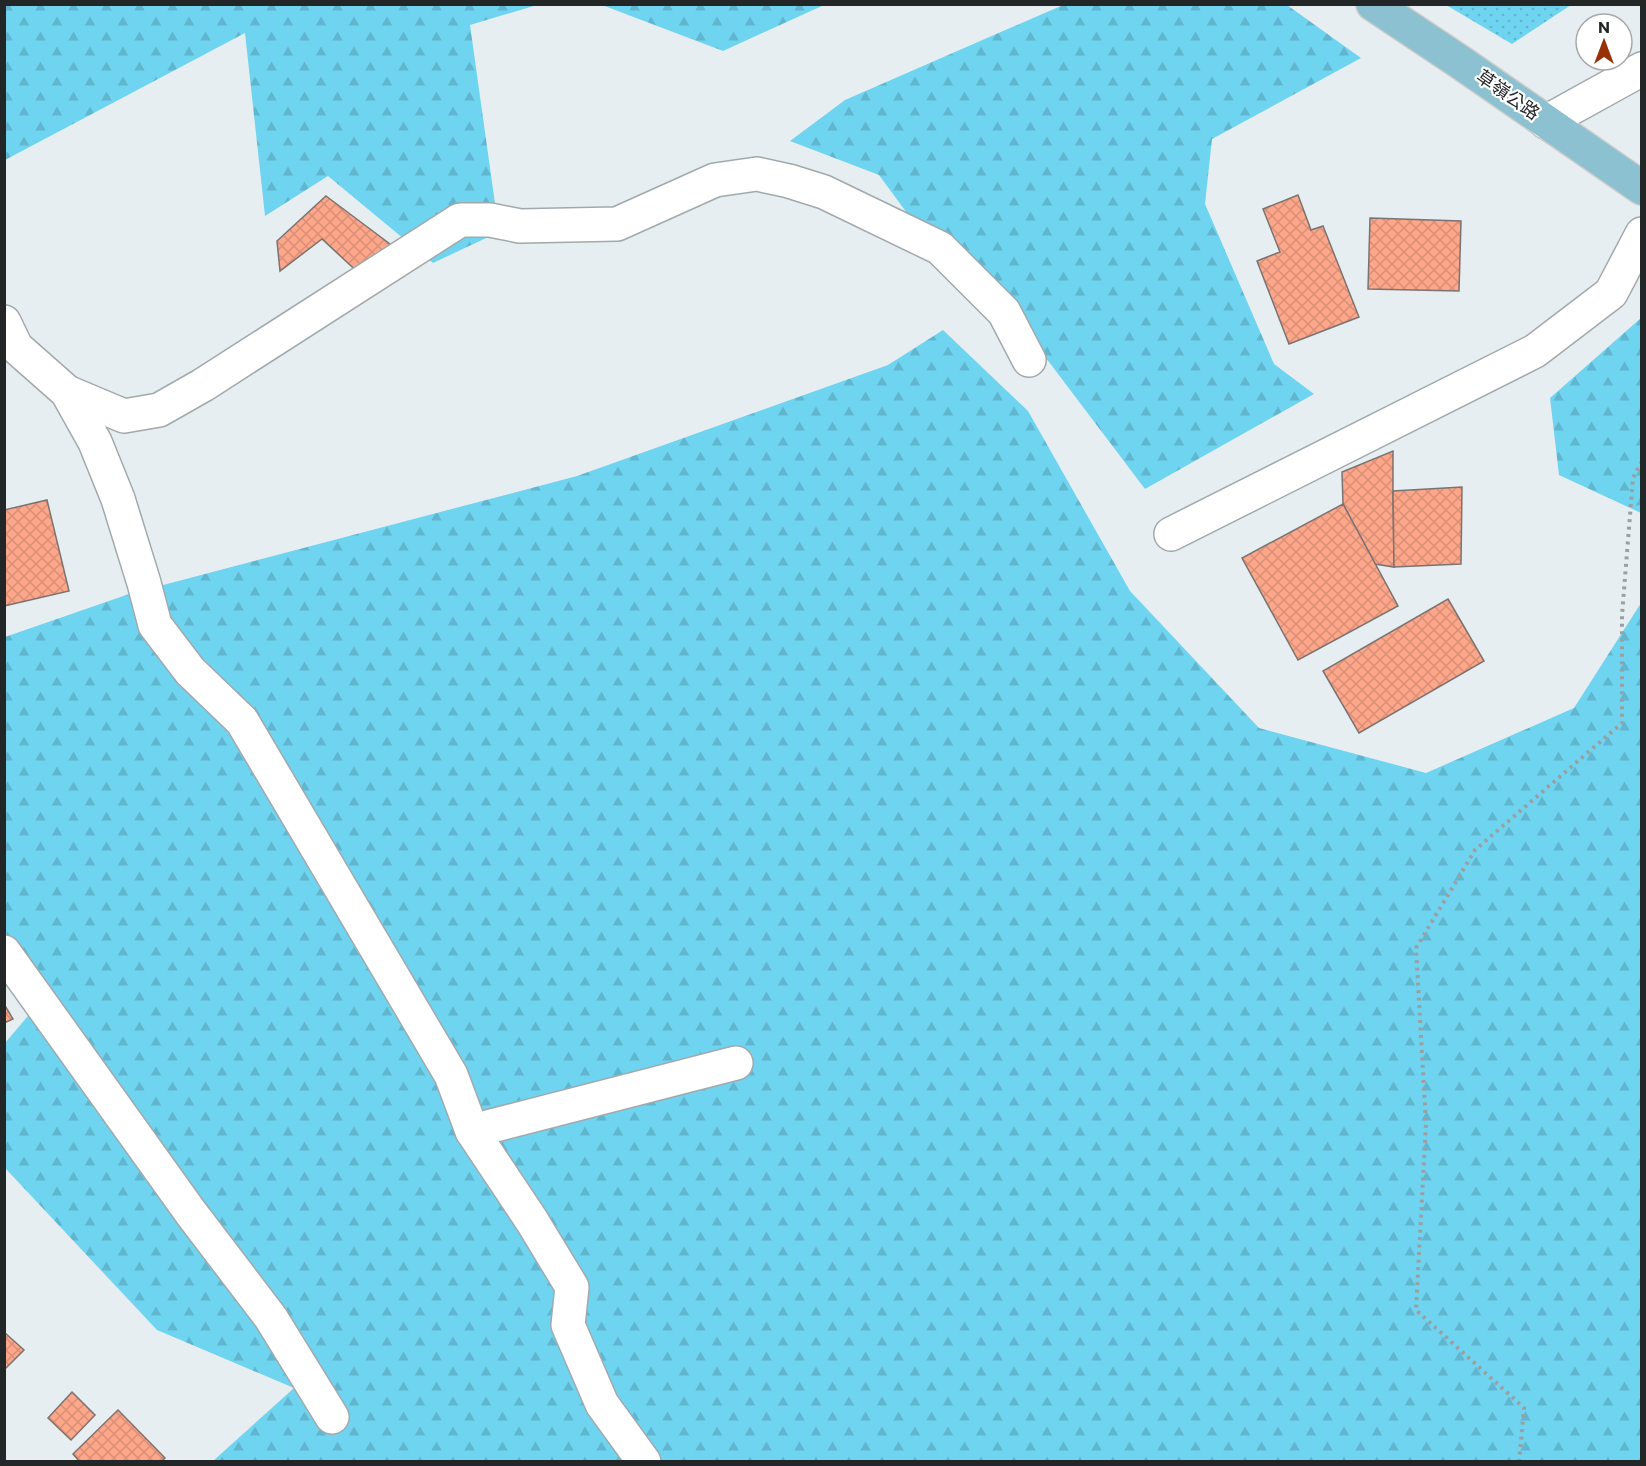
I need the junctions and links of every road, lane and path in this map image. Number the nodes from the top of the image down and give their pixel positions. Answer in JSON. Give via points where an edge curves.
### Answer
{"nodes":[{"id":1,"x":1373,"y":4,"type":"edge"},
{"id":2,"x":1641,"y":69,"type":"edge"},
{"id":3,"x":1546,"y":122,"type":"junction"},
{"id":4,"x":1641,"y":188,"type":"edge"},
{"id":5,"x":1641,"y":234,"type":"edge"},
{"id":6,"x":4,"y":322,"type":"edge"},
{"id":7,"x":1029,"y":360,"type":"dead end"},
{"id":8,"x":67,"y":392,"type":"junction"},
{"id":9,"x":1641,"y":461,"type":"edge"},
{"id":10,"x":1171,"y":534,"type":"dead end"},
{"id":11,"x":4,"y":952,"type":"edge"},
{"id":12,"x":736,"y":1063,"type":"dead end"},
{"id":13,"x":472,"y":1131,"type":"junction"},
{"id":14,"x":332,"y":1417,"type":"dead end"},
{"id":15,"x":644,"y":1461,"type":"edge"},
{"id":16,"x":1519,"y":1461,"type":"edge"}],
"edges":[{"from":1,"to":3,"type":"main road","name":"草嶺公路"},
{"from":2,"to":3,"type":"street"},
{"from":3,"to":4,"type":"main road","name":"草嶺公路"},
{"from":5,"to":10,"type":"street","via":[[1611,293],[1535,351]]},
{"from":6,"to":8,"type":"street","via":[[16,347]]},
{"from":7,"to":8,"type":"street","via":[[1004,312],[940,248],[824,192],[757,174],[715,180],[617,224],[520,226],[460,220],[159,410],[124,416]]},
{"from":8,"to":13,"type":"street","via":[[95,442],[118,499],[155,626],[190,671],[242,721],[451,1075]]},
{"from":9,"to":16,"type":"path","via":[[1633,478],[1622,615],[1622,723],[1475,850],[1416,948],[1426,1124],[1416,1310],[1524,1408]]},
{"from":11,"to":14,"type":"street","via":[[191,1213],[272,1318]]},
{"from":12,"to":13,"type":"street"},
{"from":13,"to":15,"type":"street","via":[[573,1287],[568,1325],[602,1404]]}]}
